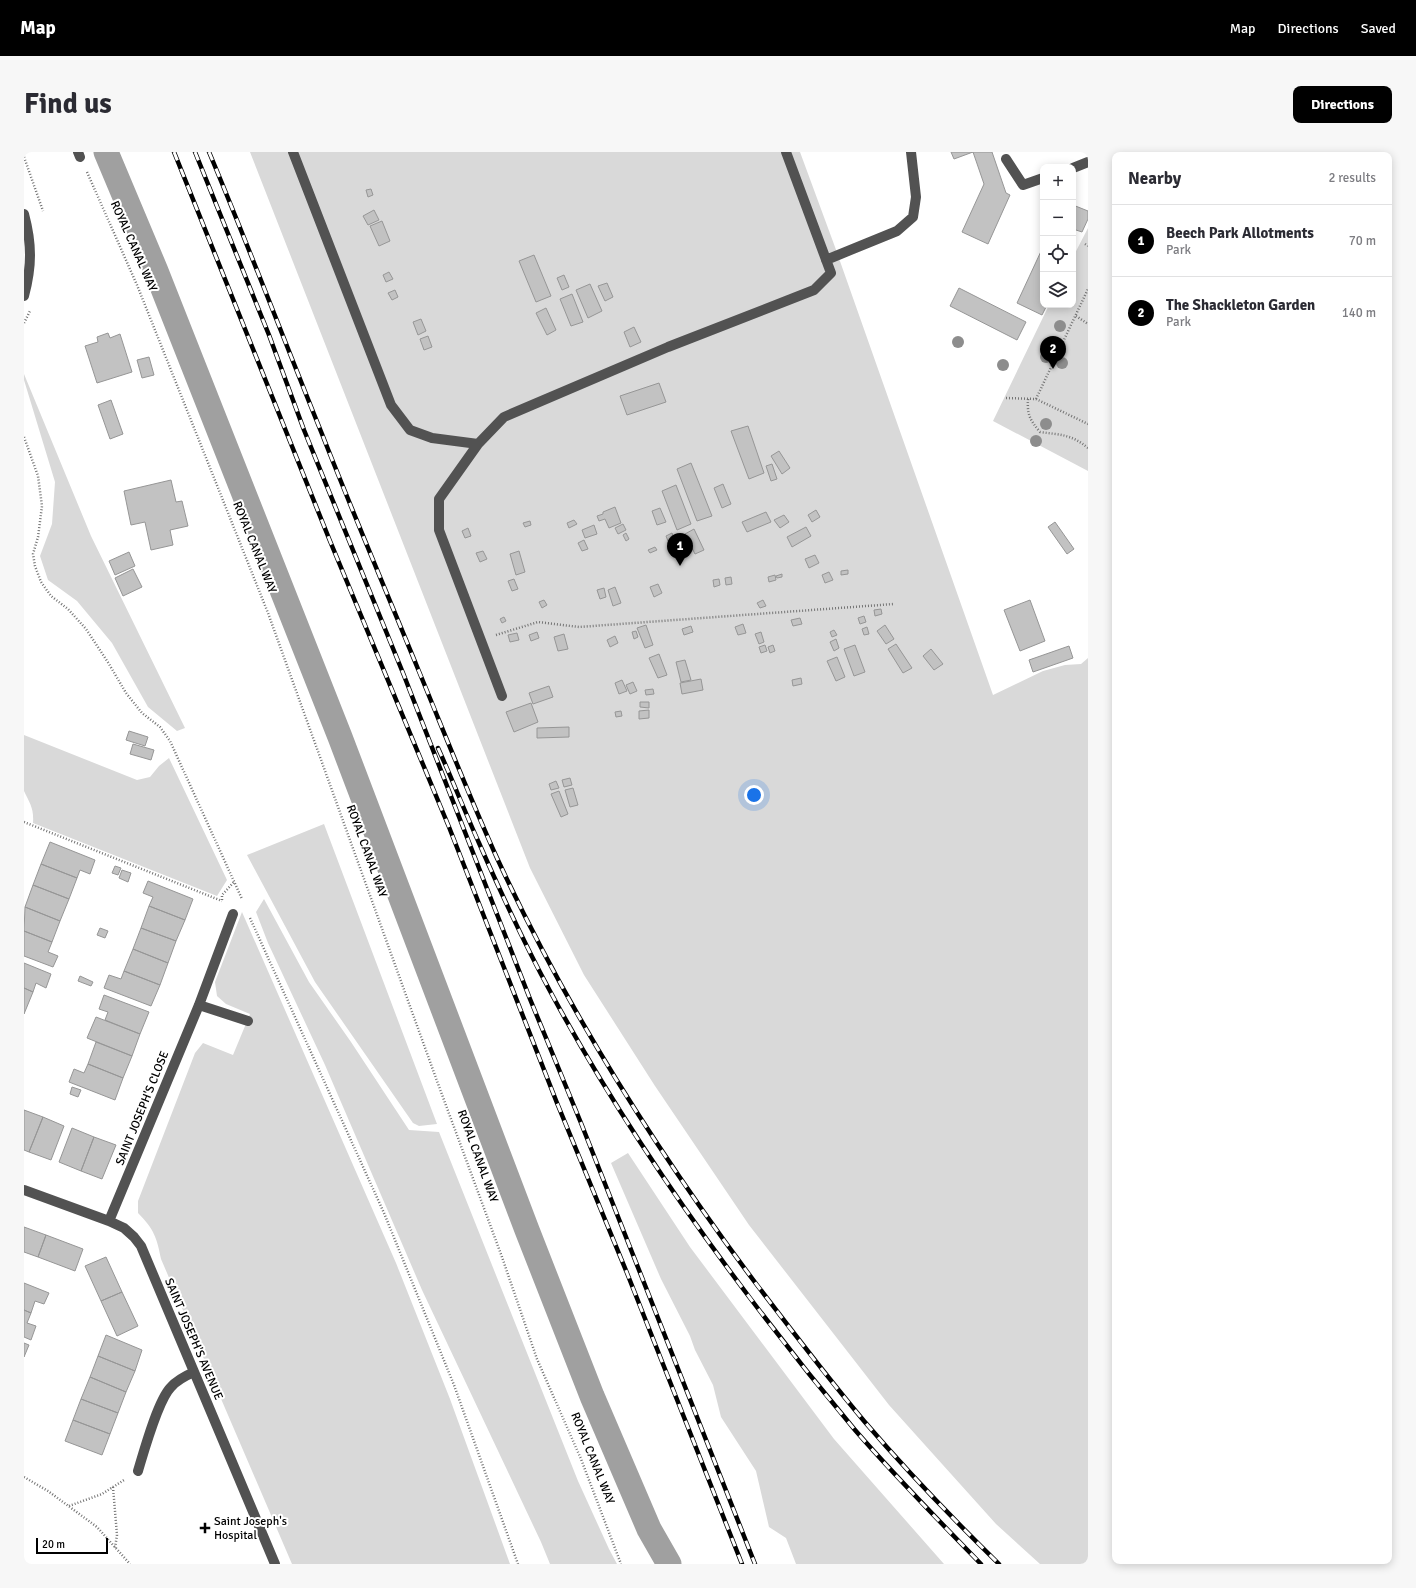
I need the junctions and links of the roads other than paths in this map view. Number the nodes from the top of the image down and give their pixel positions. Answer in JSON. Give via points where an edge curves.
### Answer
{"nodes":[{"id":1,"x":293,"y":152,"type":"edge"},
{"id":2,"x":786,"y":152,"type":"edge"},
{"id":3,"x":911,"y":152,"type":"edge"},
{"id":4,"x":1006,"y":159,"type":"dead end"},
{"id":5,"x":1088,"y":162,"type":"edge"},
{"id":6,"x":1076,"y":167,"type":"edge"},
{"id":7,"x":1040,"y":179,"type":"edge"},
{"id":8,"x":24,"y":214,"type":"edge"},
{"id":9,"x":826,"y":260,"type":"junction"},
{"id":10,"x":24,"y":296,"type":"edge"},
{"id":11,"x":478,"y":444,"type":"junction"},
{"id":12,"x":502,"y":696,"type":"dead end"},
{"id":13,"x":233,"y":914,"type":"road end"},
{"id":14,"x":199,"y":1005,"type":"junction"},
{"id":15,"x":248,"y":1021,"type":"dead end"},
{"id":16,"x":24,"y":1190,"type":"edge"},
{"id":17,"x":109,"y":1221,"type":"junction"},
{"id":18,"x":194,"y":1372,"type":"junction"},
{"id":19,"x":138,"y":1471,"type":"road end"},
{"id":20,"x":275,"y":1564,"type":"edge"}],
"edges":[{"from":1,"to":11,"type":"street","via":[[391,405],[410,430],[432,438]]},
{"from":2,"to":9,"type":"street"},
{"from":3,"to":9,"type":"street","via":[[916,197],[913,217],[897,231]]},
{"from":4,"to":7,"type":"street","via":[[1023,185]]},
{"from":5,"to":6,"type":"street"},
{"from":8,"to":10,"type":"street","via":[[30,241],[29,278]]},
{"from":9,"to":11,"type":"street","via":[[831,273],[814,290],[668,347],[504,417]]},
{"from":11,"to":12,"type":"street","via":[[439,499],[439,530]]},
{"from":13,"to":14,"type":"street","name":"SAINT JOSEPH'S CLOSE"},
{"from":14,"to":15,"type":"street"},
{"from":14,"to":17,"type":"street","name":"SAINT JOSEPH'S CLOSE"},
{"from":16,"to":17,"type":"street","name":"SAINT JOSEPH'S AVENUE"},
{"from":17,"to":18,"type":"street","name":"SAINT JOSEPH'S AVENUE","via":[[124,1228],[141,1246]]},
{"from":18,"to":19,"type":"street","via":[[170,1388],[161,1403]]},
{"from":18,"to":20,"type":"street","name":"SAINT JOSEPH'S AVENUE"}]}
